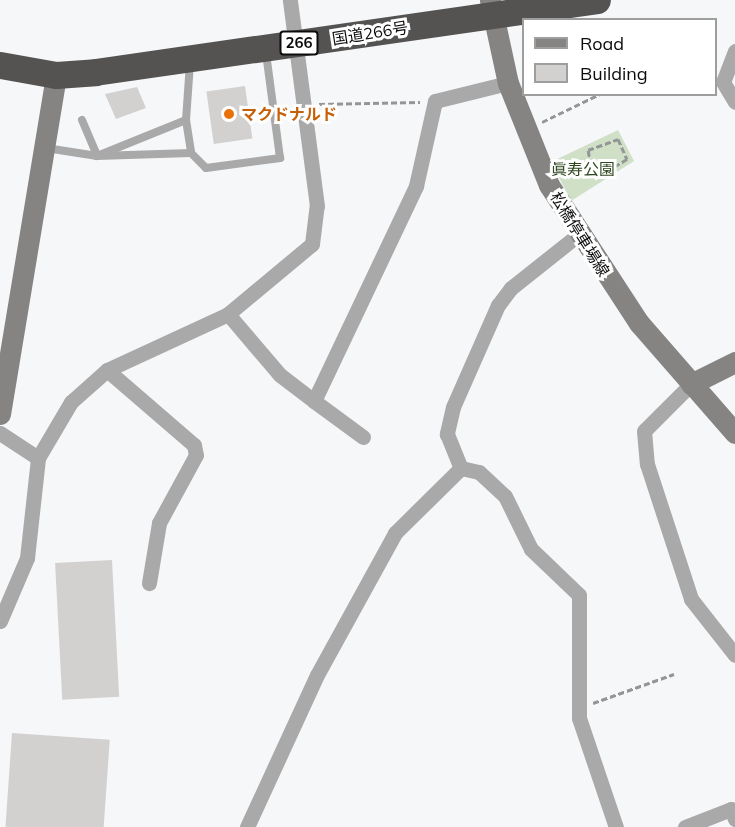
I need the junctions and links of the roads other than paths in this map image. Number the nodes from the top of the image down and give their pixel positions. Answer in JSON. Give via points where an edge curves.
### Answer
{"nodes":[{"id":1,"x":290,"y":0,"type":"edge"},
{"id":2,"x":597,"y":0,"type":"edge"},
{"id":3,"x":491,"y":7,"type":"edge"},
{"id":4,"x":294,"y":44,"type":"junction"},
{"id":5,"x":266,"y":48,"type":"junction"},
{"id":6,"x":735,"y":51,"type":"edge"},
{"id":7,"x":190,"y":60,"type":"junction"},
{"id":8,"x":0,"y":65,"type":"edge"},
{"id":9,"x":56,"y":75,"type":"junction"},
{"id":10,"x":508,"y":83,"type":"junction"},
{"id":11,"x":735,"y":102,"type":"edge"},
{"id":12,"x":82,"y":120,"type":"dead end"},
{"id":13,"x":186,"y":120,"type":"junction"},
{"id":14,"x":44,"y":148,"type":"junction"},
{"id":15,"x":192,"y":153,"type":"junction"},
{"id":16,"x":97,"y":156,"type":"junction"},
{"id":17,"x":579,"y":234,"type":"junction"},
{"id":18,"x":228,"y":314,"type":"junction"},
{"id":19,"x":735,"y":362,"type":"edge"},
{"id":20,"x":107,"y":370,"type":"junction"},
{"id":21,"x":692,"y":384,"type":"junction"},
{"id":22,"x":314,"y":401,"type":"junction"},
{"id":23,"x":0,"y":414,"type":"edge"},
{"id":24,"x":0,"y":433,"type":"edge"},
{"id":25,"x":735,"y":433,"type":"edge"},
{"id":26,"x":363,"y":437,"type":"dead end"},
{"id":27,"x":38,"y":458,"type":"junction"},
{"id":28,"x":461,"y":468,"type":"junction"},
{"id":29,"x":149,"y":583,"type":"dead end"},
{"id":30,"x":0,"y":621,"type":"edge"},
{"id":31,"x":735,"y":656,"type":"edge"},
{"id":32,"x":735,"y":819,"type":"edge"},
{"id":33,"x":247,"y":827,"type":"edge"},
{"id":34,"x":616,"y":827,"type":"edge"},
{"id":35,"x":685,"y":827,"type":"edge"}],
"edges":[{"from":1,"to":4,"type":"street"},
{"from":2,"to":3,"type":"highway","name":"国道266号","number":"266"},
{"from":3,"to":4,"type":"highway","name":"国道266号","number":"266"},
{"from":3,"to":10,"type":"main road","name":"松橋停車場線"},
{"from":4,"to":5,"type":"highway","name":"国道266号","number":"266"},
{"from":4,"to":18,"type":"street","via":[[317,206],[312,244]]},
{"from":5,"to":7,"type":"highway","name":"国道266号","number":"266"},
{"from":5,"to":15,"type":"lane","via":[[280,158],[206,168]]},
{"from":6,"to":11,"type":"street","via":[[723,82]]},
{"from":7,"to":9,"type":"highway","name":"国道266号","number":"266"},
{"from":7,"to":13,"type":"lane","via":[[193,83]]},
{"from":8,"to":9,"type":"highway","name":"国道266号","number":"266"},
{"from":9,"to":14,"type":"main road"},
{"from":10,"to":17,"type":"main road","name":"松橋停車場線","via":[[524,130]]},
{"from":10,"to":22,"type":"street","via":[[435,102],[416,186]]},
{"from":12,"to":16,"type":"lane"},
{"from":13,"to":15,"type":"lane"},
{"from":13,"to":16,"type":"lane"},
{"from":14,"to":16,"type":"lane"},
{"from":14,"to":23,"type":"main road"},
{"from":15,"to":16,"type":"lane"},
{"from":17,"to":21,"type":"main road","name":"松橋停車場線","via":[[639,323]]},
{"from":17,"to":28,"type":"street","via":[[511,288],[498,305],[450,418],[450,450]]},
{"from":18,"to":20,"type":"street"},
{"from":18,"to":22,"type":"street","via":[[280,375]]},
{"from":19,"to":21,"type":"main road"},
{"from":20,"to":27,"type":"street","via":[[71,402]]},
{"from":20,"to":29,"type":"street","via":[[194,445],[196,454],[159,523]]},
{"from":21,"to":25,"type":"main road","name":"松橋停車場線"},
{"from":21,"to":31,"type":"street","via":[[650,422],[644,442],[679,572],[691,599]]},
{"from":22,"to":26,"type":"street"},
{"from":24,"to":27,"type":"street"},
{"from":27,"to":30,"type":"street","via":[[27,558]]},
{"from":28,"to":33,"type":"street","via":[[395,533],[317,675]]},
{"from":28,"to":34,"type":"street","via":[[479,472],[505,496],[531,549],[579,595],[577,709]]},
{"from":32,"to":35,"type":"street","via":[[730,809]]}]}
